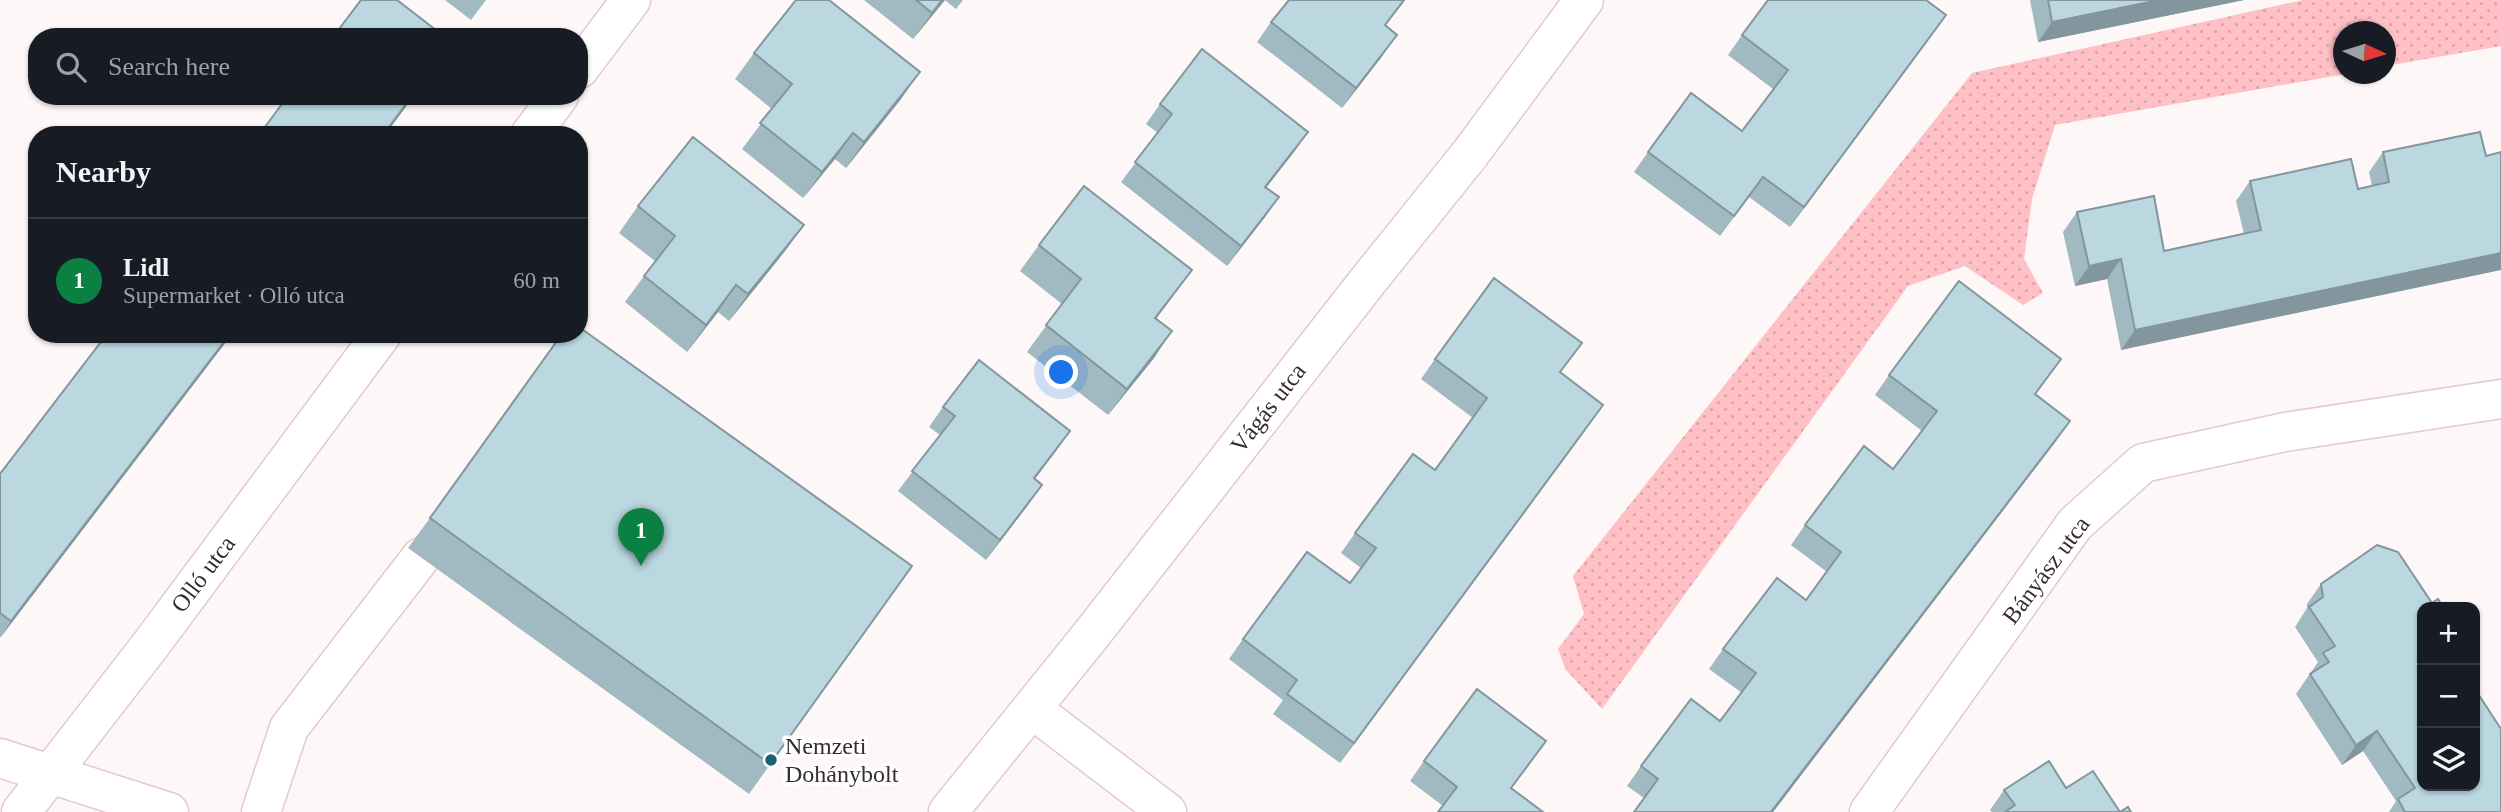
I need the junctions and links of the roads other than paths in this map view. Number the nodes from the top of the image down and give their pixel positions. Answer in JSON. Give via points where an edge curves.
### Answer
{"nodes":[{"id":1,"x":631,"y":0,"type":"edge"},
{"id":2,"x":1584,"y":0,"type":"edge"},
{"id":3,"x":588,"y":57,"type":"edge"},
{"id":4,"x":552,"y":105,"type":"edge"},
{"id":5,"x":537,"y":126,"type":"edge"},
{"id":6,"x":375,"y":343,"type":"edge"},
{"id":7,"x":2501,"y":399,"type":"edge"},
{"id":8,"x":421,"y":557,"type":"dead end"},
{"id":9,"x":1032,"y":709,"type":"junction"},
{"id":10,"x":0,"y":758,"type":"edge"},
{"id":11,"x":50,"y":772,"type":"junction"},
{"id":12,"x":21,"y":812,"type":"edge"},
{"id":13,"x":169,"y":812,"type":"edge"},
{"id":14,"x":261,"y":812,"type":"edge"},
{"id":15,"x":948,"y":812,"type":"edge"},
{"id":16,"x":1167,"y":812,"type":"edge"},
{"id":17,"x":1869,"y":812,"type":"edge"}],
"edges":[{"from":1,"to":3,"type":"street"},
{"from":2,"to":9,"type":"street","name":"Vágás utca","via":[[1470,154]]},
{"from":4,"to":5,"type":"street"},
{"from":6,"to":11,"type":"street","name":"Olló utca"},
{"from":7,"to":17,"type":"street","name":"Bányász utca","via":[[2285,432],[2143,463],[2075,524]]},
{"from":8,"to":14,"type":"street","via":[[289,728]]},
{"from":9,"to":15,"type":"street","name":"Vágás utca"},
{"from":9,"to":16,"type":"street"},
{"from":10,"to":11,"type":"street"},
{"from":11,"to":12,"type":"street","name":"Olló utca"},
{"from":11,"to":13,"type":"street"}]}
